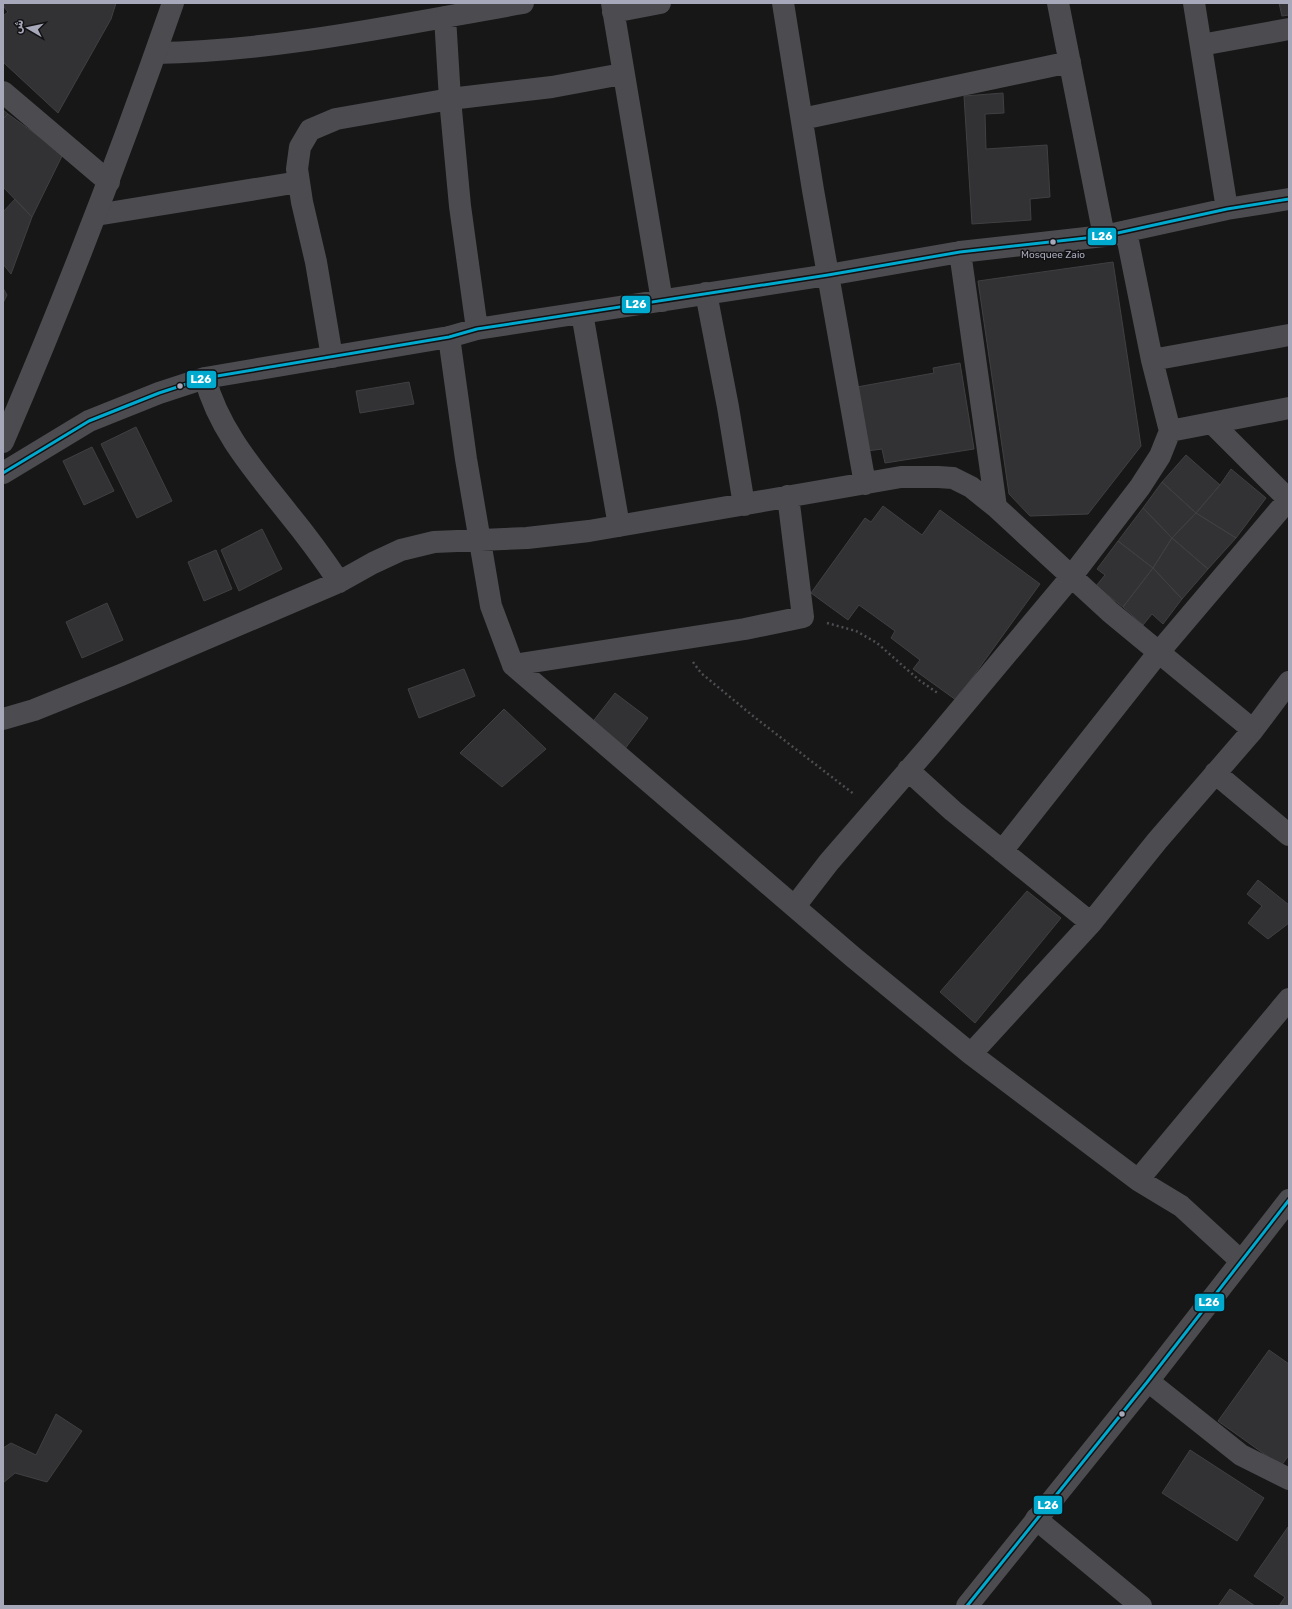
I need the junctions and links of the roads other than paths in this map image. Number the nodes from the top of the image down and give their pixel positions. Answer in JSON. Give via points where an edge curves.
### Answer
{"nodes":[{"id":1,"x":173,"y":3,"type":"edge"},
{"id":2,"x":523,"y":3,"type":"edge"},
{"id":3,"x":660,"y":3,"type":"edge"},
{"id":4,"x":783,"y":3,"type":"edge"},
{"id":5,"x":1058,"y":3,"type":"edge"},
{"id":6,"x":1194,"y":3,"type":"edge"},
{"id":7,"x":612,"y":7,"type":"edge"},
{"id":8,"x":445,"y":17,"type":"junction"},
{"id":9,"x":1289,"y":29,"type":"edge"},
{"id":10,"x":1201,"y":44,"type":"junction"},
{"id":11,"x":156,"y":53,"type":"junction"},
{"id":12,"x":1070,"y":62,"type":"junction"},
{"id":13,"x":622,"y":74,"type":"junction"},
{"id":14,"x":3,"y":92,"type":"edge"},
{"id":15,"x":450,"y":99,"type":"junction"},
{"id":16,"x":802,"y":119,"type":"junction"},
{"id":17,"x":108,"y":182,"type":"junction"},
{"id":18,"x":299,"y":182,"type":"junction"},
{"id":19,"x":1289,"y":199,"type":"edge"},
{"id":20,"x":1227,"y":209,"type":"junction"},
{"id":21,"x":96,"y":215,"type":"junction"},
{"id":22,"x":1126,"y":231,"type":"junction"},
{"id":23,"x":1104,"y":236,"type":"junction"},
{"id":24,"x":960,"y":252,"type":"junction"},
{"id":25,"x":828,"y":275,"type":"junction"},
{"id":26,"x":706,"y":293,"type":"junction"},
{"id":27,"x":662,"y":301,"type":"junction"},
{"id":28,"x":582,"y":313,"type":"junction"},
{"id":29,"x":477,"y":329,"type":"junction"},
{"id":30,"x":1289,"y":335,"type":"edge"},
{"id":31,"x":449,"y":337,"type":"junction"},
{"id":32,"x":332,"y":357,"type":"junction"},
{"id":33,"x":1152,"y":360,"type":"junction"},
{"id":34,"x":205,"y":378,"type":"junction"},
{"id":35,"x":1289,"y":408,"type":"edge"},
{"id":36,"x":1212,"y":423,"type":"junction"},
{"id":37,"x":1170,"y":431,"type":"junction"},
{"id":38,"x":3,"y":442,"type":"edge"},
{"id":39,"x":3,"y":473,"type":"edge"},
{"id":40,"x":865,"y":484,"type":"junction"},
{"id":41,"x":788,"y":496,"type":"junction"},
{"id":42,"x":1289,"y":500,"type":"edge"},
{"id":43,"x":744,"y":505,"type":"junction"},
{"id":44,"x":996,"y":507,"type":"junction"},
{"id":45,"x":619,"y":526,"type":"junction"},
{"id":46,"x":481,"y":541,"type":"junction"},
{"id":47,"x":1072,"y":577,"type":"junction"},
{"id":48,"x":339,"y":582,"type":"junction"},
{"id":49,"x":1160,"y":652,"type":"junction"},
{"id":50,"x":513,"y":665,"type":"junction"},
{"id":51,"x":1289,"y":682,"type":"edge"},
{"id":52,"x":3,"y":719,"type":"edge"},
{"id":53,"x":1253,"y":730,"type":"junction"},
{"id":54,"x":908,"y":770,"type":"junction"},
{"id":55,"x":1215,"y":773,"type":"junction"},
{"id":56,"x":1289,"y":835,"type":"edge"},
{"id":57,"x":1002,"y":851,"type":"junction"},
{"id":58,"x":795,"y":906,"type":"junction"},
{"id":59,"x":1091,"y":923,"type":"junction"},
{"id":60,"x":1289,"y":999,"type":"edge"},
{"id":61,"x":971,"y":1054,"type":"junction"},
{"id":62,"x":1138,"y":1180,"type":"junction"},
{"id":63,"x":1289,"y":1200,"type":"edge"},
{"id":64,"x":1241,"y":1261,"type":"junction"},
{"id":65,"x":1148,"y":1381,"type":"junction"},
{"id":66,"x":1289,"y":1479,"type":"edge"},
{"id":67,"x":1036,"y":1519,"type":"junction"},
{"id":68,"x":967,"y":1606,"type":"edge"},
{"id":69,"x":1140,"y":1606,"type":"edge"}],
"edges":[{"from":1,"to":11,"type":"street"},
{"from":2,"to":8,"type":"street"},
{"from":3,"to":7,"type":"street"},
{"from":4,"to":16,"type":"street"},
{"from":5,"to":12,"type":"street"},
{"from":6,"to":10,"type":"street"},
{"from":7,"to":13,"type":"street"},
{"from":8,"to":11,"type":"street","via":[[243,48]]},
{"from":8,"to":15,"type":"street"},
{"from":9,"to":10,"type":"street"},
{"from":10,"to":20,"type":"street"},
{"from":11,"to":17,"type":"street"},
{"from":12,"to":16,"type":"street"},
{"from":12,"to":23,"type":"street"},
{"from":13,"to":15,"type":"street","via":[[552,87]]},
{"from":13,"to":27,"type":"street"},
{"from":14,"to":17,"type":"street"},
{"from":15,"to":18,"type":"street","via":[[336,119],[310,130],[300,147],[297,169]]},
{"from":15,"to":29,"type":"street","via":[[460,206]]},
{"from":16,"to":25,"type":"street"},
{"from":17,"to":21,"type":"street"},
{"from":18,"to":21,"type":"street"},
{"from":18,"to":32,"type":"street"},
{"from":19,"to":20,"type":"street"},
{"from":20,"to":22,"type":"street"},
{"from":21,"to":38,"type":"street","via":[[48,338]]},
{"from":22,"to":23,"type":"street"},
{"from":22,"to":33,"type":"street"},
{"from":23,"to":24,"type":"street"},
{"from":24,"to":25,"type":"street"},
{"from":24,"to":44,"type":"street"},
{"from":25,"to":26,"type":"street"},
{"from":25,"to":40,"type":"street"},
{"from":26,"to":27,"type":"street"},
{"from":26,"to":43,"type":"street"},
{"from":27,"to":28,"type":"street"},
{"from":28,"to":29,"type":"street"},
{"from":28,"to":45,"type":"street"},
{"from":29,"to":31,"type":"street"},
{"from":30,"to":33,"type":"street"},
{"from":31,"to":32,"type":"street"},
{"from":31,"to":46,"type":"street","via":[[466,459]]},
{"from":32,"to":34,"type":"street"},
{"from":33,"to":37,"type":"street"},
{"from":34,"to":39,"type":"street","via":[[89,421]]},
{"from":34,"to":48,"type":"street","via":[[210,395],[234,444],[313,544]]},
{"from":35,"to":36,"type":"street"},
{"from":36,"to":37,"type":"street"},
{"from":36,"to":42,"type":"street"},
{"from":37,"to":47,"type":"street","via":[[1153,469]]},
{"from":40,"to":41,"type":"street"},
{"from":40,"to":44,"type":"street","via":[[901,477],[953,478],[971,487]]},
{"from":41,"to":43,"type":"street"},
{"from":41,"to":50,"type":"street","via":[[803,617]]},
{"from":42,"to":49,"type":"street"},
{"from":43,"to":45,"type":"street"},
{"from":44,"to":47,"type":"street"},
{"from":45,"to":46,"type":"street","via":[[528,538]]},
{"from":46,"to":48,"type":"street","via":[[434,542],[401,550]]},
{"from":46,"to":50,"type":"street","via":[[491,606]]},
{"from":47,"to":49,"type":"street"},
{"from":47,"to":54,"type":"street"},
{"from":48,"to":52,"type":"street","via":[[121,675],[34,710]]},
{"from":49,"to":53,"type":"street"},
{"from":49,"to":57,"type":"street"},
{"from":50,"to":58,"type":"street"},
{"from":51,"to":53,"type":"street"},
{"from":53,"to":55,"type":"street"},
{"from":54,"to":57,"type":"street"},
{"from":54,"to":58,"type":"street"},
{"from":55,"to":56,"type":"street"},
{"from":55,"to":59,"type":"street"},
{"from":57,"to":59,"type":"street"},
{"from":58,"to":61,"type":"street"},
{"from":59,"to":61,"type":"street"},
{"from":60,"to":62,"type":"street"},
{"from":61,"to":62,"type":"street"},
{"from":62,"to":64,"type":"street","via":[[1181,1206]]},
{"from":63,"to":64,"type":"highway"},
{"from":64,"to":65,"type":"highway"},
{"from":65,"to":66,"type":"street","via":[[1241,1455]]},
{"from":65,"to":67,"type":"highway"},
{"from":67,"to":68,"type":"highway"},
{"from":67,"to":69,"type":"street"}]}
